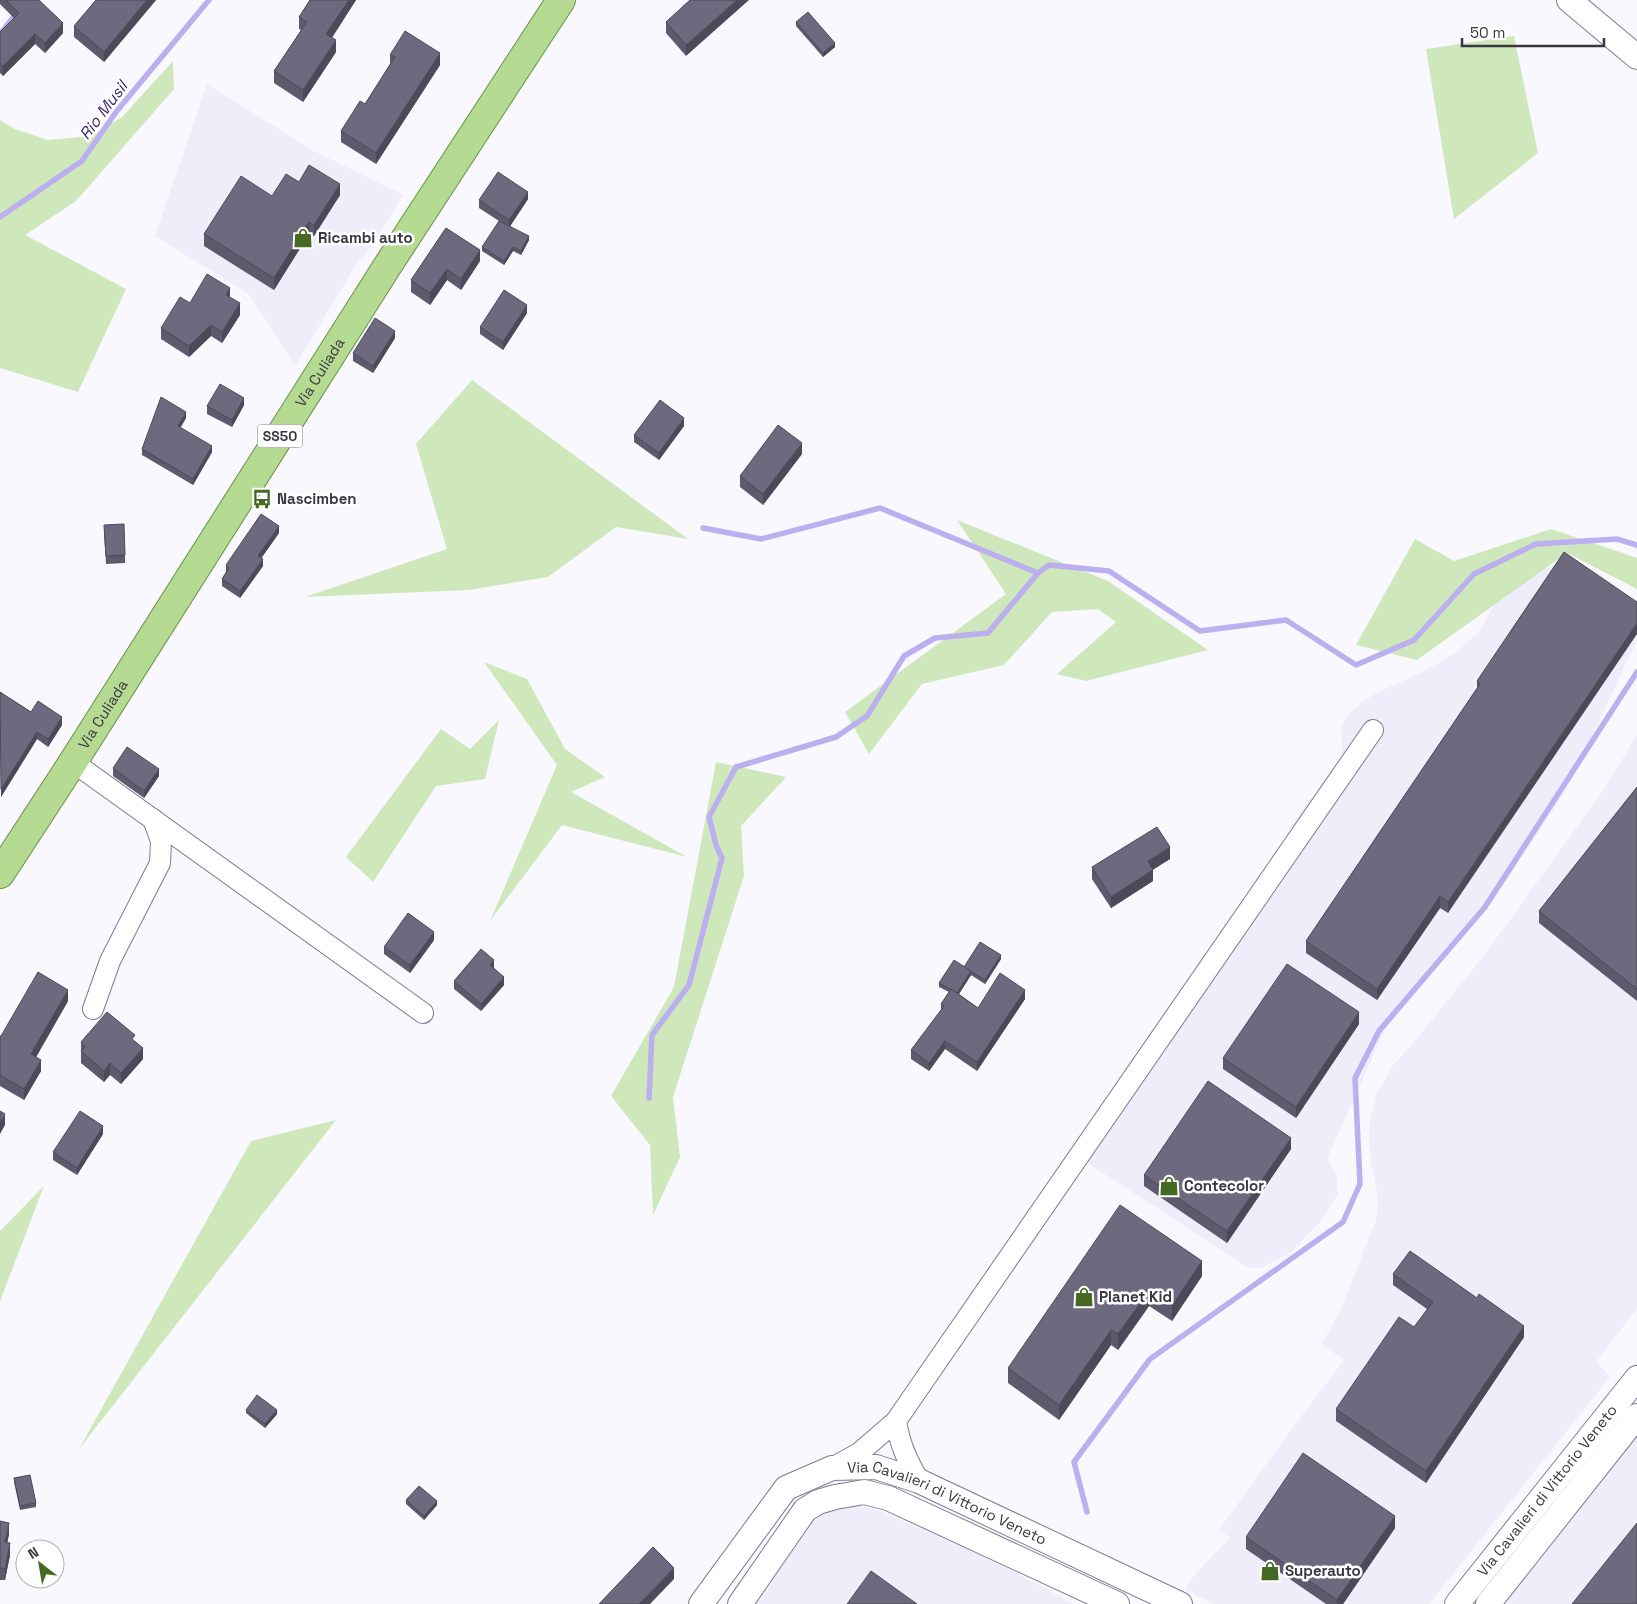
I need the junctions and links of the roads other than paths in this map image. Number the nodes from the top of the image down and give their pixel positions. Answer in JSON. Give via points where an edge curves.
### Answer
{"nodes":[{"id":1,"x":561,"y":0,"type":"edge"},
{"id":2,"x":1569,"y":0,"type":"edge"},
{"id":3,"x":1637,"y":57,"type":"edge"},
{"id":4,"x":1373,"y":730,"type":"dead end"},
{"id":5,"x":73,"y":762,"type":"junction"},
{"id":6,"x":153,"y":820,"type":"junction"},
{"id":7,"x":0,"y":874,"type":"edge"},
{"id":8,"x":94,"y":1009,"type":"dead end"},
{"id":9,"x":423,"y":1013,"type":"dead end"},
{"id":10,"x":1637,"y":1378,"type":"edge"},
{"id":11,"x":1637,"y":1416,"type":"edge"},
{"id":12,"x":896,"y":1421,"type":"junction"},
{"id":13,"x":832,"y":1468,"type":"junction"},
{"id":14,"x":919,"y":1481,"type":"junction"},
{"id":15,"x":1113,"y":1603,"type":"edge"},
{"id":16,"x":701,"y":1604,"type":"edge"},
{"id":17,"x":740,"y":1604,"type":"edge"},
{"id":18,"x":1180,"y":1604,"type":"edge"},
{"id":19,"x":1457,"y":1604,"type":"edge"},
{"id":20,"x":1488,"y":1604,"type":"edge"}],
"edges":[{"from":1,"to":5,"type":"main road","name":"Via Culiada","number":"SS50"},
{"from":2,"to":3,"type":"street"},
{"from":4,"to":12,"type":"street"},
{"from":5,"to":6,"type":"street"},
{"from":5,"to":7,"type":"main road","name":"Via Culiada","number":"SS50"},
{"from":6,"to":8,"type":"street","via":[[161,841],[160,863],[110,961]]},
{"from":6,"to":9,"type":"street"},
{"from":10,"to":19,"type":"street","name":"Via Cavalieri di Vittorio Veneto"},
{"from":11,"to":20,"type":"street","name":"Via Cavalieri di Vittorio Veneto"},
{"from":12,"to":13,"type":"street","via":[[859,1453]]},
{"from":12,"to":14,"type":"street","via":[[906,1459]]},
{"from":13,"to":14,"type":"street","name":"Via Cavalieri di Vittorio Veneto","via":[[876,1467]]},
{"from":13,"to":16,"type":"street","name":"Via Cavalieri di Vittorio Veneto","via":[[786,1488]]},
{"from":14,"to":18,"type":"street","name":"Via Cavalieri di Vittorio Veneto"},
{"from":15,"to":17,"type":"street","name":"Via Cavalieri di Vittorio Veneto","via":[[888,1498],[864,1492],[826,1499],[805,1510]]}]}
